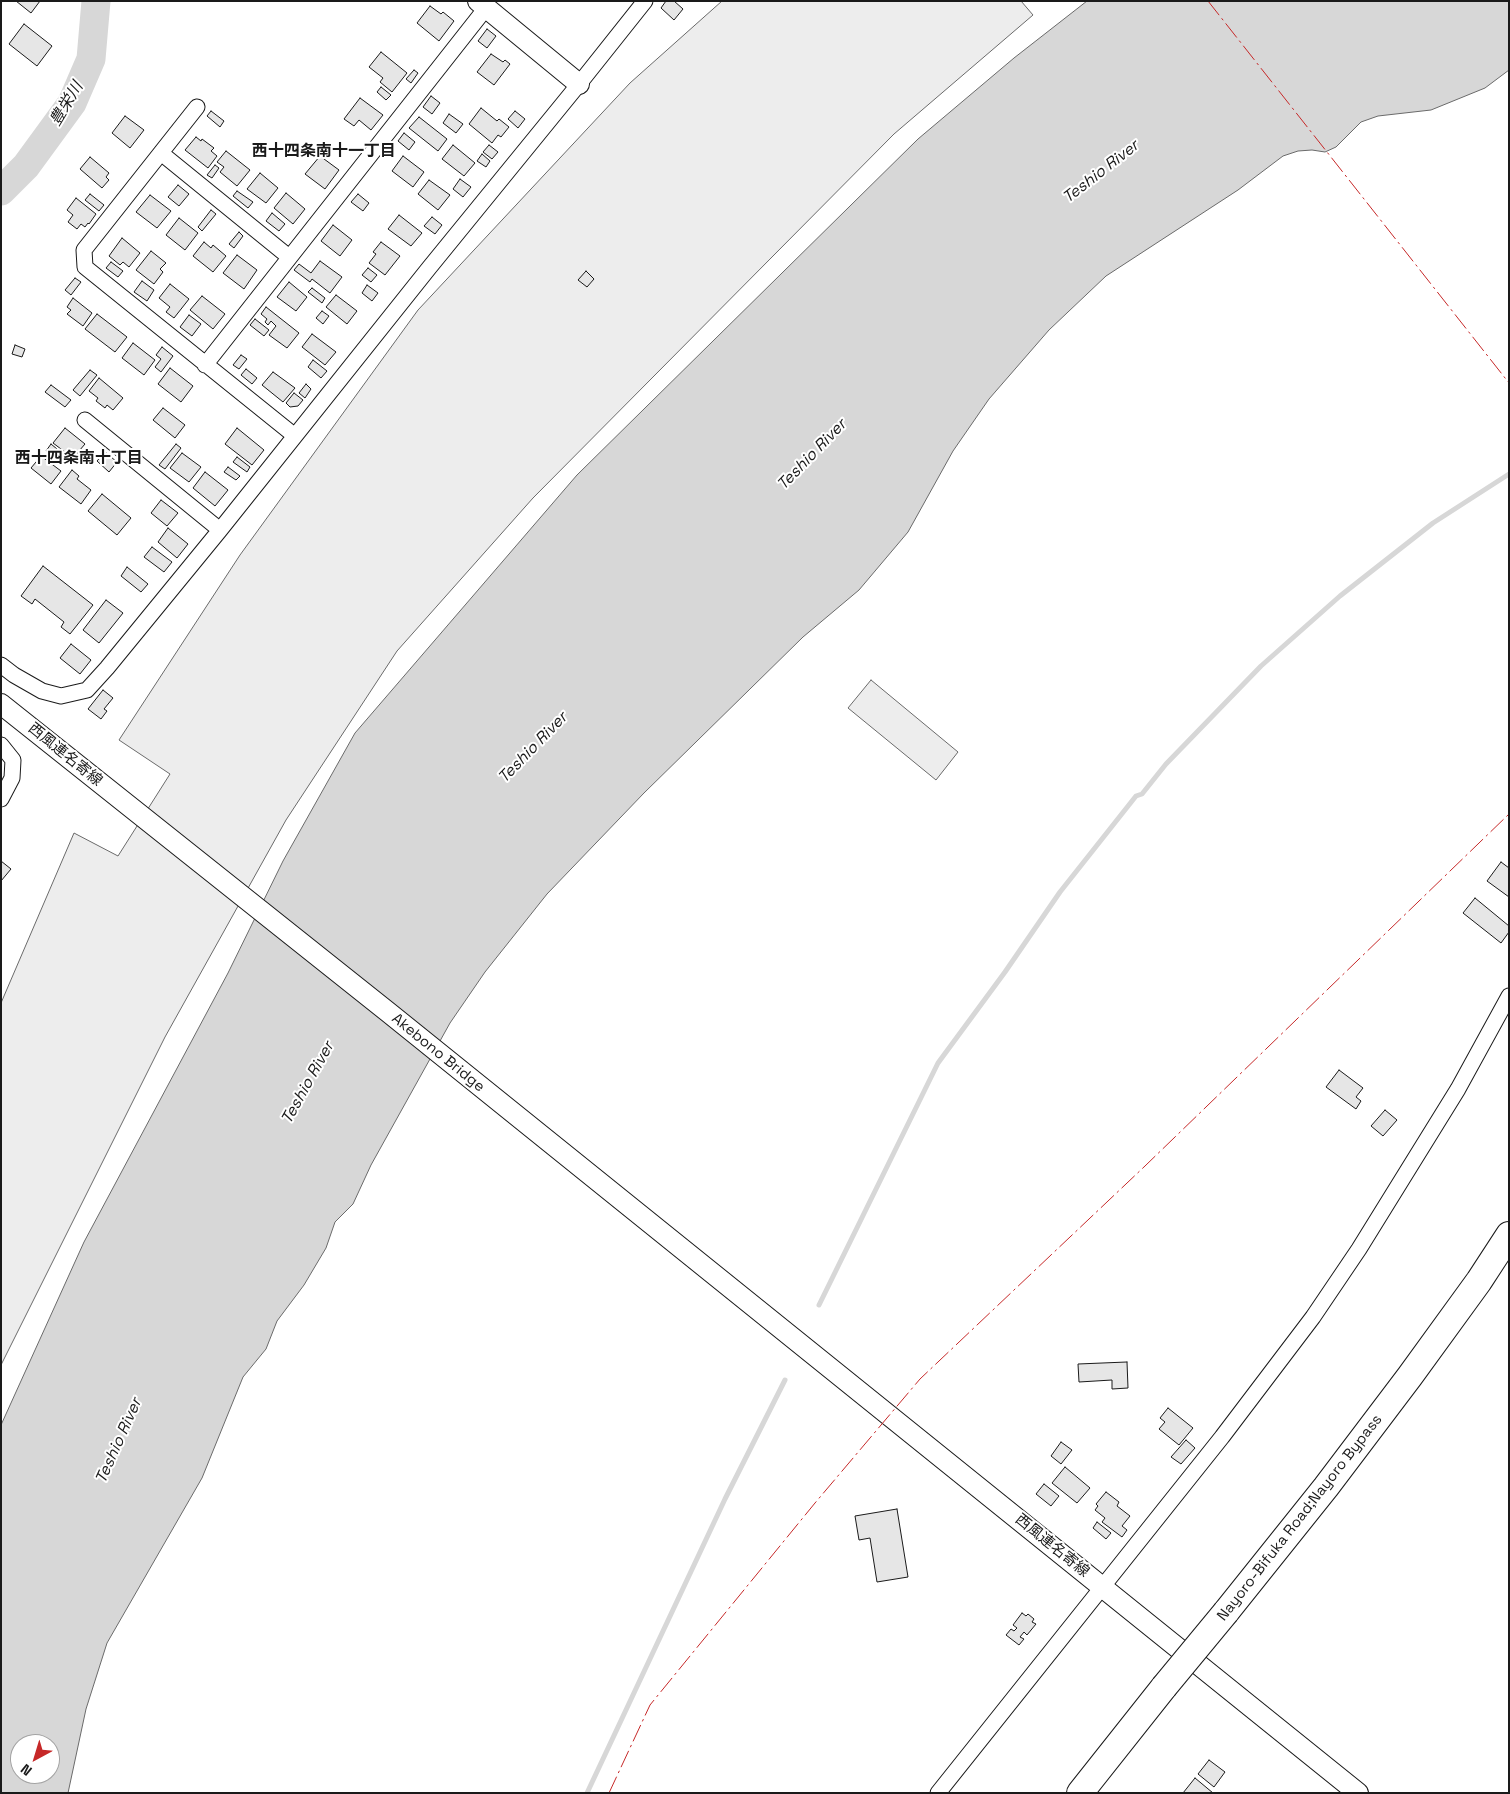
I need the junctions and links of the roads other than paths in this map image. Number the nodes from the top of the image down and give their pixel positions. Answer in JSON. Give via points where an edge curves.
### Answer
{"nodes":[{"id":1,"x":645,"y":1,"type":"edge"},
{"id":2,"x":482,"y":5,"type":"edge"},
{"id":3,"x":579,"y":84,"type":"junction"},
{"id":4,"x":197,"y":107,"type":"dead end"},
{"id":5,"x":161,"y":153,"type":"junction"},
{"id":6,"x":289,"y":257,"type":"junction"},
{"id":7,"x":205,"y":364,"type":"junction"},
{"id":8,"x":85,"y":420,"type":"dead end"},
{"id":9,"x":295,"y":436,"type":"junction"},
{"id":10,"x":220,"y":530,"type":"junction"},
{"id":11,"x":1,"y":665,"type":"edge"},
{"id":12,"x":1,"y":704,"type":"edge"},
{"id":13,"x":1,"y":744,"type":"edge"},
{"id":14,"x":1,"y":799,"type":"edge"},
{"id":15,"x":130,"y":806,"type":"joint"},
{"id":16,"x":1509,"y":996,"type":"edge"},
{"id":17,"x":1509,"y":1235,"type":"edge"},
{"id":18,"x":746,"y":1300,"type":"joint"},
{"id":19,"x":1102,"y":1587,"type":"junction"},
{"id":20,"x":938,"y":1793,"type":"edge"},
{"id":21,"x":1080,"y":1793,"type":"edge"},
{"id":22,"x":1358,"y":1793,"type":"edge"}],
"edges":[{"from":1,"to":3,"type":"street"},
{"from":2,"to":3,"type":"main road"},
{"from":2,"to":6,"type":"street"},
{"from":3,"to":9,"type":"street"},
{"from":4,"to":5,"type":"street"},
{"from":5,"to":6,"type":"street"},
{"from":5,"to":7,"type":"street","via":[[84,250],[85,267]]},
{"from":6,"to":7,"type":"street"},
{"from":7,"to":9,"type":"street"},
{"from":8,"to":10,"type":"street"},
{"from":9,"to":10,"type":"street"},
{"from":10,"to":11,"type":"street","via":[[86,690],[61,696],[42,691]]},
{"from":12,"to":15,"type":"main road","name":"西風連名寄線"},
{"from":13,"to":14,"type":"street","via":[[13,760],[12,778]]},
{"from":15,"to":18,"type":"main road","name":"Akebono Bridge"},
{"from":16,"to":19,"type":"street","via":[[1458,1088],[1313,1317]]},
{"from":17,"to":21,"type":"highway","name":"Nayoro-Bifuka Road;Nayoro Bypass","bridge":true,"via":[[1479,1281],[1326,1487]]},
{"from":18,"to":19,"type":"main road","name":"西風連名寄線"},
{"from":19,"to":20,"type":"street"},
{"from":19,"to":22,"type":"main road","name":"西風連名寄線"}]}
